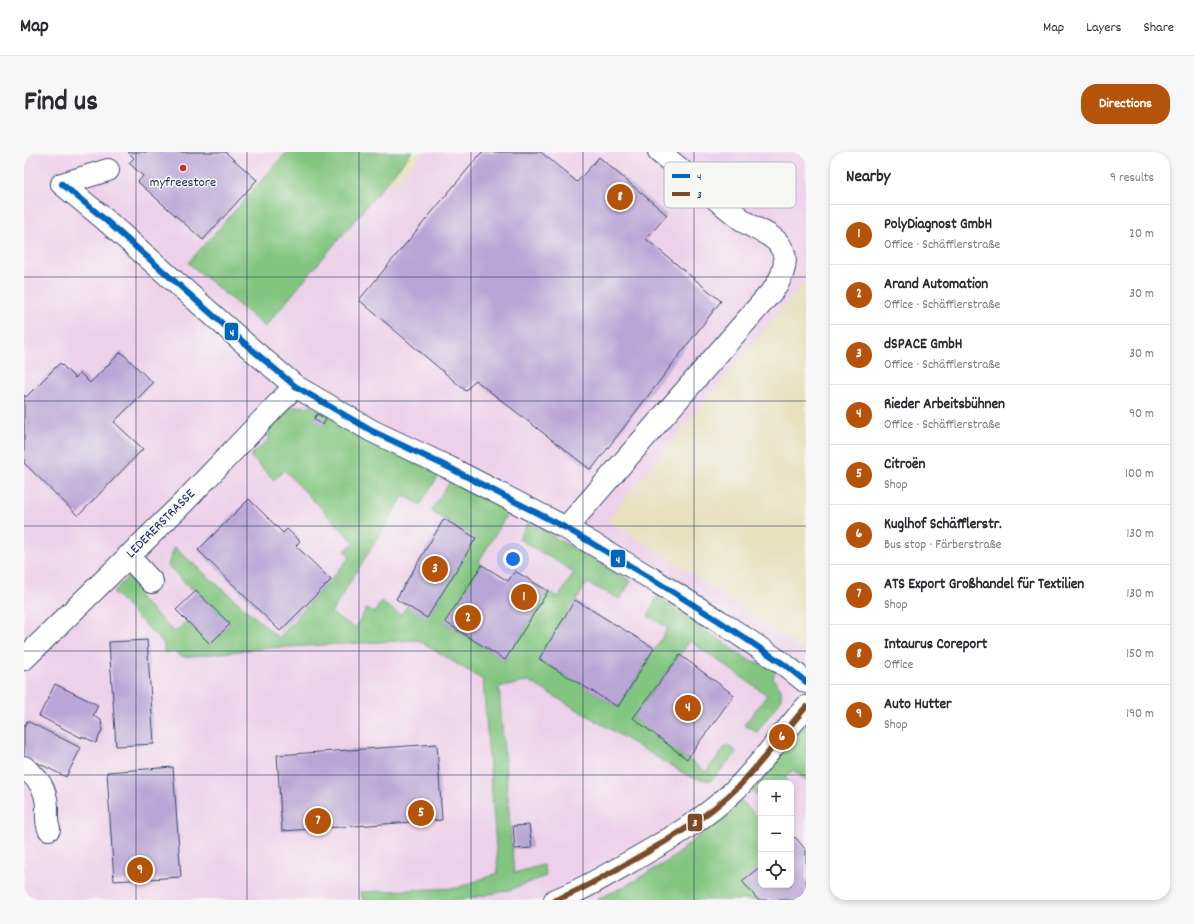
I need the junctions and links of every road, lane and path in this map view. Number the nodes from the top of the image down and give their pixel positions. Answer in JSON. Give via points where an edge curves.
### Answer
{"nodes":[{"id":1,"x":659,"y":152,"type":"edge"},
{"id":2,"x":671,"y":162,"type":"edge"},
{"id":3,"x":108,"y":170,"type":"dead end"},
{"id":4,"x":728,"y":208,"type":"edge"},
{"id":5,"x":295,"y":386,"type":"junction"},
{"id":6,"x":566,"y":528,"type":"junction"},
{"id":7,"x":128,"y":556,"type":"junction"},
{"id":8,"x":152,"y":582,"type":"dead end"},
{"id":9,"x":24,"y":659,"type":"edge"},
{"id":10,"x":806,"y":682,"type":"edge"},
{"id":11,"x":806,"y":708,"type":"edge"},
{"id":12,"x":24,"y":767,"type":"edge"},
{"id":13,"x":49,"y":829,"type":"dead end"},
{"id":14,"x":556,"y":900,"type":"edge"}],
"edges":[{"from":1,"to":2,"type":"street"},
{"from":3,"to":5,"type":"street","via":[[62,184]]},
{"from":4,"to":6,"type":"street","via":[[746,223],[767,234],[782,248],[785,259],[780,280]]},
{"from":5,"to":6,"type":"street","via":[[372,430]]},
{"from":5,"to":7,"type":"street","name":"LEDERERSTRASSE","via":[[182,504]]},
{"from":6,"to":10,"type":"street","via":[[719,621]]},
{"from":7,"to":8,"type":"street"},
{"from":7,"to":9,"type":"street","name":"LEDERERSTRASSE"},
{"from":11,"to":14,"type":"street","via":[[738,787],[716,807],[651,850]]},
{"from":12,"to":13,"type":"street","via":[[36,777],[44,791]]}]}
